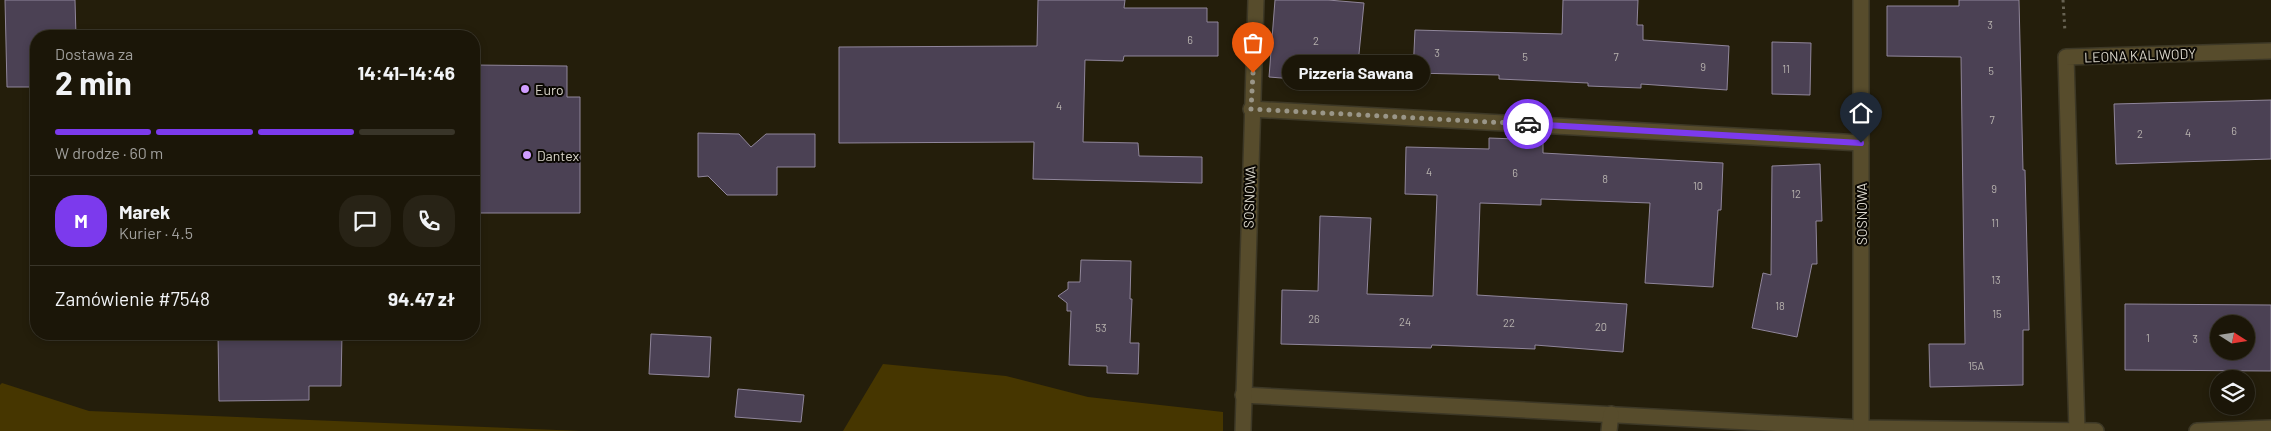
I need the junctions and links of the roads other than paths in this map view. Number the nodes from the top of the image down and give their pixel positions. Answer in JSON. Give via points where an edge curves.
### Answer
{"nodes":[{"id":1,"x":1256,"y":0,"type":"edge"},
{"id":2,"x":1861,"y":0,"type":"edge"},
{"id":3,"x":2271,"y":51,"type":"edge"},
{"id":4,"x":1251,"y":109,"type":"junction"},
{"id":5,"x":1861,"y":143,"type":"junction"},
{"id":6,"x":1244,"y":395,"type":"junction"},
{"id":7,"x":1611,"y":414,"type":"junction"},
{"id":8,"x":2271,"y":428,"type":"edge"},
{"id":9,"x":1861,"y":430,"type":"edge"},
{"id":10,"x":1243,"y":431,"type":"edge"},
{"id":11,"x":1610,"y":431,"type":"edge"},
{"id":12,"x":2077,"y":431,"type":"edge"},
{"id":13,"x":2096,"y":431,"type":"edge"},
{"id":14,"x":2197,"y":431,"type":"edge"}],
"edges":[{"from":1,"to":4,"type":"street","name":"SOSNOWA"},
{"from":2,"to":5,"type":"street","name":"SOSNOWA"},
{"from":3,"to":12,"type":"street","name":"LEONA KALIWODY","via":[[2066,57]]},
{"from":4,"to":5,"type":"street"},
{"from":4,"to":6,"type":"street","name":"SOSNOWA"},
{"from":5,"to":9,"type":"street","name":"SOSNOWA"},
{"from":6,"to":7,"type":"street"},
{"from":6,"to":10,"type":"street","name":"SOSNOWA"},
{"from":7,"to":9,"type":"street"},
{"from":7,"to":11,"type":"street"},
{"from":8,"to":14,"type":"street"},
{"from":9,"to":12,"type":"street"},
{"from":12,"to":13,"type":"street"}]}
